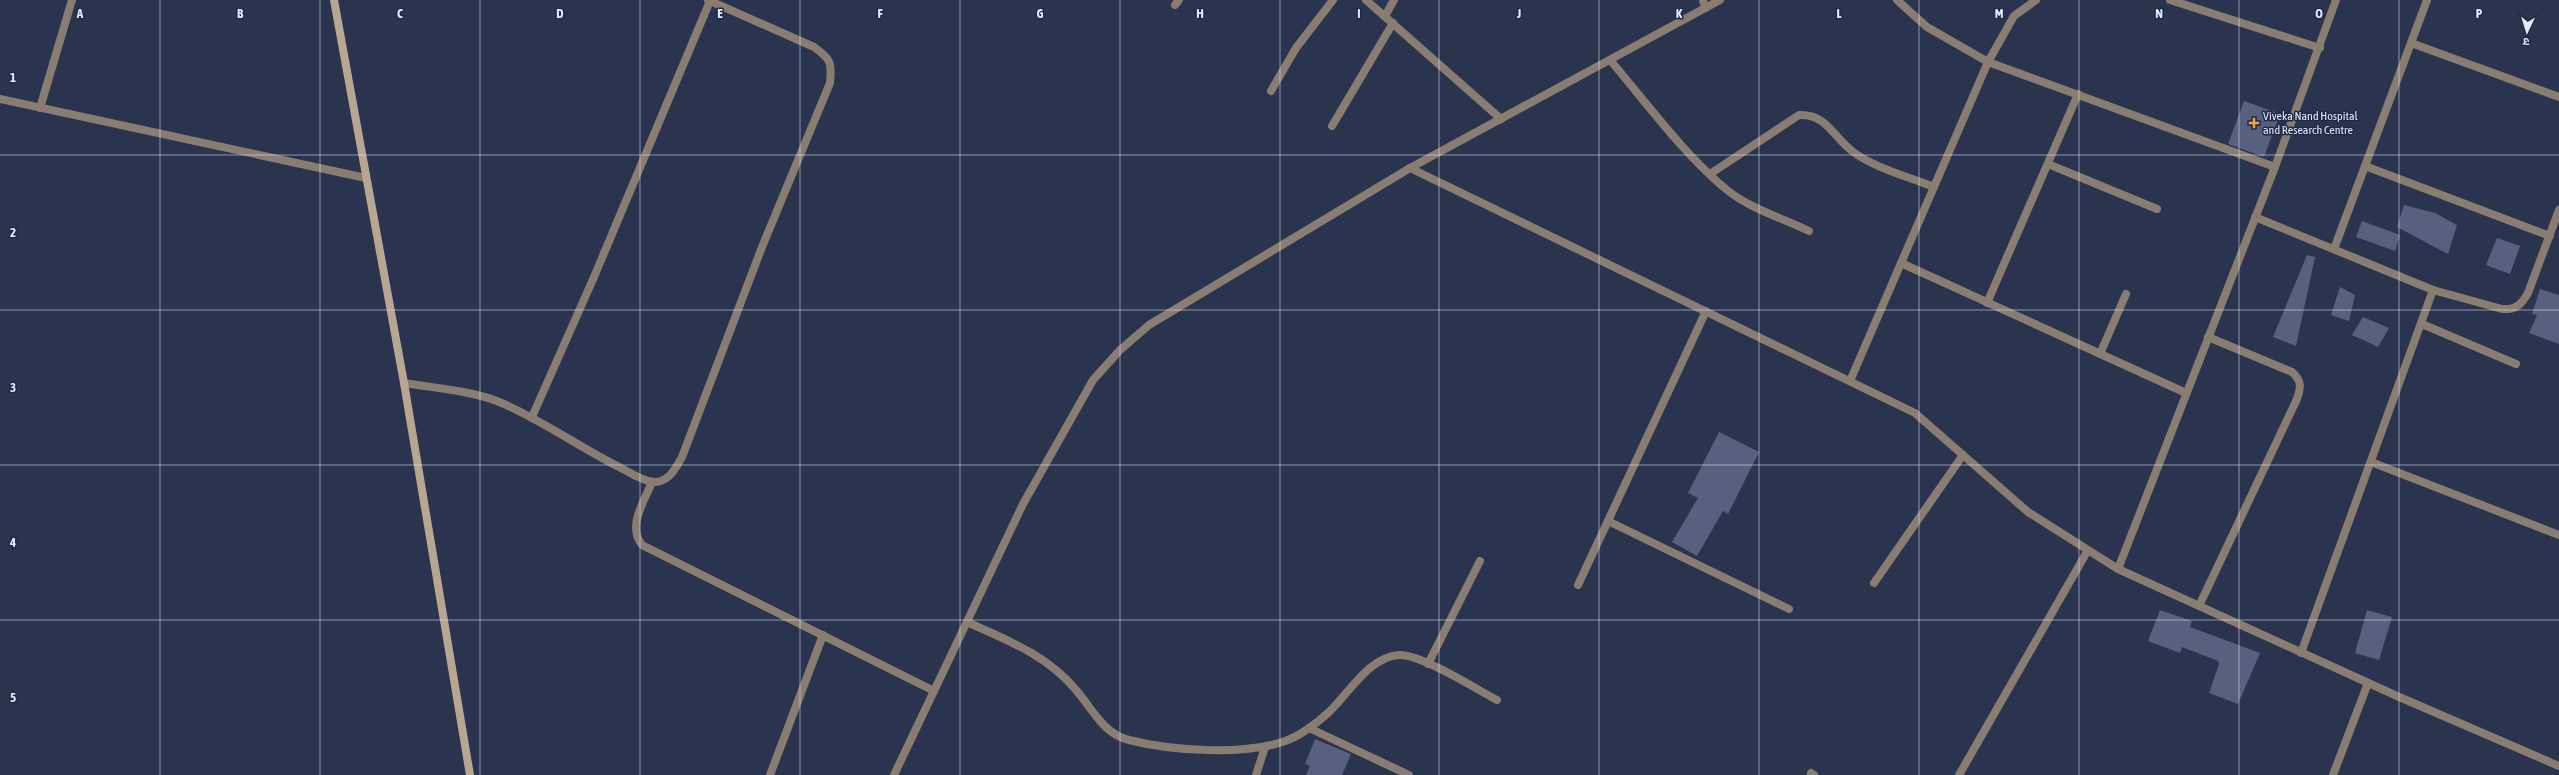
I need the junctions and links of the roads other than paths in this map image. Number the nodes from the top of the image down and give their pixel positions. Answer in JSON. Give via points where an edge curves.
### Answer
{"nodes":[{"id":1,"x":72,"y":0,"type":"edge"},
{"id":2,"x":334,"y":0,"type":"edge"},
{"id":3,"x":709,"y":0,"type":"edge"},
{"id":4,"x":1333,"y":0,"type":"edge"},
{"id":5,"x":1366,"y":0,"type":"edge"},
{"id":6,"x":1394,"y":0,"type":"edge"},
{"id":7,"x":1720,"y":0,"type":"edge"},
{"id":8,"x":1897,"y":0,"type":"edge"},
{"id":9,"x":2036,"y":0,"type":"edge"},
{"id":10,"x":2170,"y":0,"type":"edge"},
{"id":11,"x":2336,"y":0,"type":"edge"},
{"id":12,"x":2427,"y":0,"type":"edge"},
{"id":13,"x":1704,"y":4,"type":"edge"},
{"id":14,"x":1385,"y":16,"type":"junction"},
{"id":15,"x":1393,"y":23,"type":"junction"},
{"id":16,"x":2411,"y":43,"type":"junction"},
{"id":17,"x":2320,"y":48,"type":"junction"},
{"id":18,"x":1610,"y":60,"type":"junction"},
{"id":19,"x":1988,"y":62,"type":"junction"},
{"id":20,"x":1271,"y":91,"type":"dead end"},
{"id":21,"x":2078,"y":94,"type":"junction"},
{"id":22,"x":2559,"y":97,"type":"edge"},
{"id":23,"x":0,"y":99,"type":"edge"},
{"id":24,"x":40,"y":108,"type":"junction"},
{"id":25,"x":1501,"y":119,"type":"junction"},
{"id":26,"x":1332,"y":126,"type":"dead end"},
{"id":27,"x":2048,"y":164,"type":"junction"},
{"id":28,"x":2365,"y":166,"type":"junction"},
{"id":29,"x":2275,"y":167,"type":"junction"},
{"id":30,"x":1410,"y":168,"type":"junction"},
{"id":31,"x":1710,"y":174,"type":"junction"},
{"id":32,"x":366,"y":178,"type":"junction"},
{"id":33,"x":1934,"y":187,"type":"junction"},
{"id":34,"x":2157,"y":209,"type":"dead end"},
{"id":35,"x":2559,"y":210,"type":"edge"},
{"id":36,"x":2255,"y":217,"type":"junction"},
{"id":37,"x":1809,"y":231,"type":"dead end"},
{"id":38,"x":2550,"y":236,"type":"junction"},
{"id":39,"x":2334,"y":249,"type":"junction"},
{"id":40,"x":1901,"y":263,"type":"junction"},
{"id":41,"x":2433,"y":290,"type":"junction"},
{"id":42,"x":2126,"y":294,"type":"dead end"},
{"id":43,"x":1987,"y":303,"type":"junction"},
{"id":44,"x":1706,"y":311,"type":"junction"},
{"id":45,"x":2422,"y":324,"type":"junction"},
{"id":46,"x":2208,"y":337,"type":"junction"},
{"id":47,"x":2100,"y":354,"type":"junction"},
{"id":48,"x":2516,"y":364,"type":"dead end"},
{"id":49,"x":1850,"y":381,"type":"junction"},
{"id":50,"x":404,"y":383,"type":"junction"},
{"id":51,"x":2186,"y":394,"type":"junction"},
{"id":52,"x":532,"y":417,"type":"junction"},
{"id":53,"x":1963,"y":455,"type":"junction"},
{"id":54,"x":2371,"y":462,"type":"junction"},
{"id":55,"x":652,"y":482,"type":"junction"},
{"id":56,"x":1608,"y":521,"type":"junction"},
{"id":57,"x":2559,"y":535,"type":"edge"},
{"id":58,"x":2088,"y":550,"type":"junction"},
{"id":59,"x":1480,"y":562,"type":"dead end"},
{"id":60,"x":2118,"y":569,"type":"junction"},
{"id":61,"x":1874,"y":583,"type":"dead end"},
{"id":62,"x":1578,"y":585,"type":"dead end"},
{"id":63,"x":2199,"y":606,"type":"junction"},
{"id":64,"x":1789,"y":609,"type":"dead end"},
{"id":65,"x":967,"y":622,"type":"junction"},
{"id":66,"x":823,"y":635,"type":"junction"},
{"id":67,"x":2301,"y":653,"type":"junction"},
{"id":68,"x":1428,"y":664,"type":"junction"},
{"id":69,"x":2368,"y":683,"type":"junction"},
{"id":70,"x":934,"y":691,"type":"junction"},
{"id":71,"x":1498,"y":700,"type":"dead end"},
{"id":72,"x":1309,"y":728,"type":"junction"},
{"id":73,"x":1265,"y":747,"type":"junction"},
{"id":74,"x":2559,"y":766,"type":"edge"},
{"id":75,"x":470,"y":775,"type":"edge"},
{"id":76,"x":770,"y":775,"type":"edge"},
{"id":77,"x":894,"y":775,"type":"edge"},
{"id":78,"x":1256,"y":775,"type":"edge"},
{"id":79,"x":1409,"y":775,"type":"edge"},
{"id":80,"x":1959,"y":775,"type":"edge"},
{"id":81,"x":2333,"y":775,"type":"edge"}],
"edges":[{"from":1,"to":24,"type":"street"},
{"from":2,"to":32,"type":"main road"},
{"from":3,"to":52,"type":"street","via":[[594,277]]},
{"from":3,"to":55,"type":"street","via":[[814,47],[828,57],[832,68],[830,83],[762,247],[682,457],[671,475],[662,481]]},
{"from":4,"to":20,"type":"street","via":[[1299,44]]},
{"from":5,"to":14,"type":"street"},
{"from":6,"to":14,"type":"street"},
{"from":7,"to":13,"type":"street"},
{"from":8,"to":19,"type":"street","via":[[1927,26]]},
{"from":9,"to":19,"type":"street","via":[[2014,16]]},
{"from":10,"to":17,"type":"street"},
{"from":11,"to":17,"type":"street"},
{"from":12,"to":16,"type":"street"},
{"from":13,"to":18,"type":"street"},
{"from":14,"to":15,"type":"street"},
{"from":15,"to":25,"type":"street"},
{"from":15,"to":26,"type":"street"},
{"from":16,"to":22,"type":"street"},
{"from":16,"to":28,"type":"street"},
{"from":17,"to":29,"type":"street"},
{"from":18,"to":25,"type":"street"},
{"from":18,"to":31,"type":"street"},
{"from":19,"to":21,"type":"street"},
{"from":19,"to":33,"type":"street"},
{"from":21,"to":27,"type":"street"},
{"from":21,"to":29,"type":"street"},
{"from":23,"to":24,"type":"street"},
{"from":24,"to":32,"type":"street"},
{"from":25,"to":30,"type":"street"},
{"from":27,"to":34,"type":"street"},
{"from":27,"to":43,"type":"street"},
{"from":28,"to":38,"type":"street"},
{"from":28,"to":39,"type":"street"},
{"from":29,"to":36,"type":"street"},
{"from":30,"to":44,"type":"street"},
{"from":30,"to":65,"type":"street","via":[[1149,325],[1120,350],[1093,380],[1023,504]]},
{"from":31,"to":33,"type":"street","via":[[1799,115],[1813,114],[1853,152]]},
{"from":31,"to":37,"type":"street","via":[[1738,198]]},
{"from":32,"to":50,"type":"main road"},
{"from":33,"to":40,"type":"street"},
{"from":35,"to":38,"type":"street"},
{"from":36,"to":39,"type":"street"},
{"from":36,"to":46,"type":"street"},
{"from":38,"to":41,"type":"street","via":[[2522,305],[2512,310]]},
{"from":39,"to":41,"type":"street"},
{"from":40,"to":43,"type":"street"},
{"from":40,"to":49,"type":"street"},
{"from":41,"to":45,"type":"street"},
{"from":42,"to":47,"type":"street"},
{"from":43,"to":47,"type":"street"},
{"from":44,"to":49,"type":"street"},
{"from":44,"to":56,"type":"street"},
{"from":45,"to":48,"type":"street"},
{"from":45,"to":54,"type":"street"},
{"from":46,"to":51,"type":"street"},
{"from":46,"to":63,"type":"street","via":[[2292,372],[2300,379],[2301,386]]},
{"from":47,"to":51,"type":"street"},
{"from":49,"to":53,"type":"street","via":[[1915,413]]},
{"from":50,"to":52,"type":"street","via":[[479,396]]},
{"from":50,"to":75,"type":"main road"},
{"from":51,"to":60,"type":"street"},
{"from":52,"to":55,"type":"street","via":[[610,463]]},
{"from":53,"to":58,"type":"street","via":[[2028,512]]},
{"from":53,"to":61,"type":"street"},
{"from":54,"to":57,"type":"street"},
{"from":54,"to":67,"type":"street"},
{"from":55,"to":66,"type":"street","via":[[634,528],[636,537],[642,545]]},
{"from":56,"to":62,"type":"street"},
{"from":56,"to":64,"type":"street"},
{"from":58,"to":60,"type":"street"},
{"from":58,"to":80,"type":"street"},
{"from":59,"to":68,"type":"street"},
{"from":60,"to":63,"type":"street"},
{"from":63,"to":67,"type":"street"},
{"from":65,"to":70,"type":"street"},
{"from":65,"to":73,"type":"street","via":[[1034,653],[1051,665],[1064,675],[1114,735],[1133,741],[1190,749]]},
{"from":66,"to":70,"type":"street"},
{"from":66,"to":76,"type":"street"},
{"from":67,"to":69,"type":"street"},
{"from":68,"to":71,"type":"street"},
{"from":68,"to":72,"type":"street","via":[[1402,655],[1386,656]]},
{"from":69,"to":74,"type":"street"},
{"from":69,"to":81,"type":"street"},
{"from":70,"to":77,"type":"street"},
{"from":72,"to":73,"type":"street","via":[[1289,739]]},
{"from":72,"to":79,"type":"street"},
{"from":73,"to":78,"type":"street"}]}
